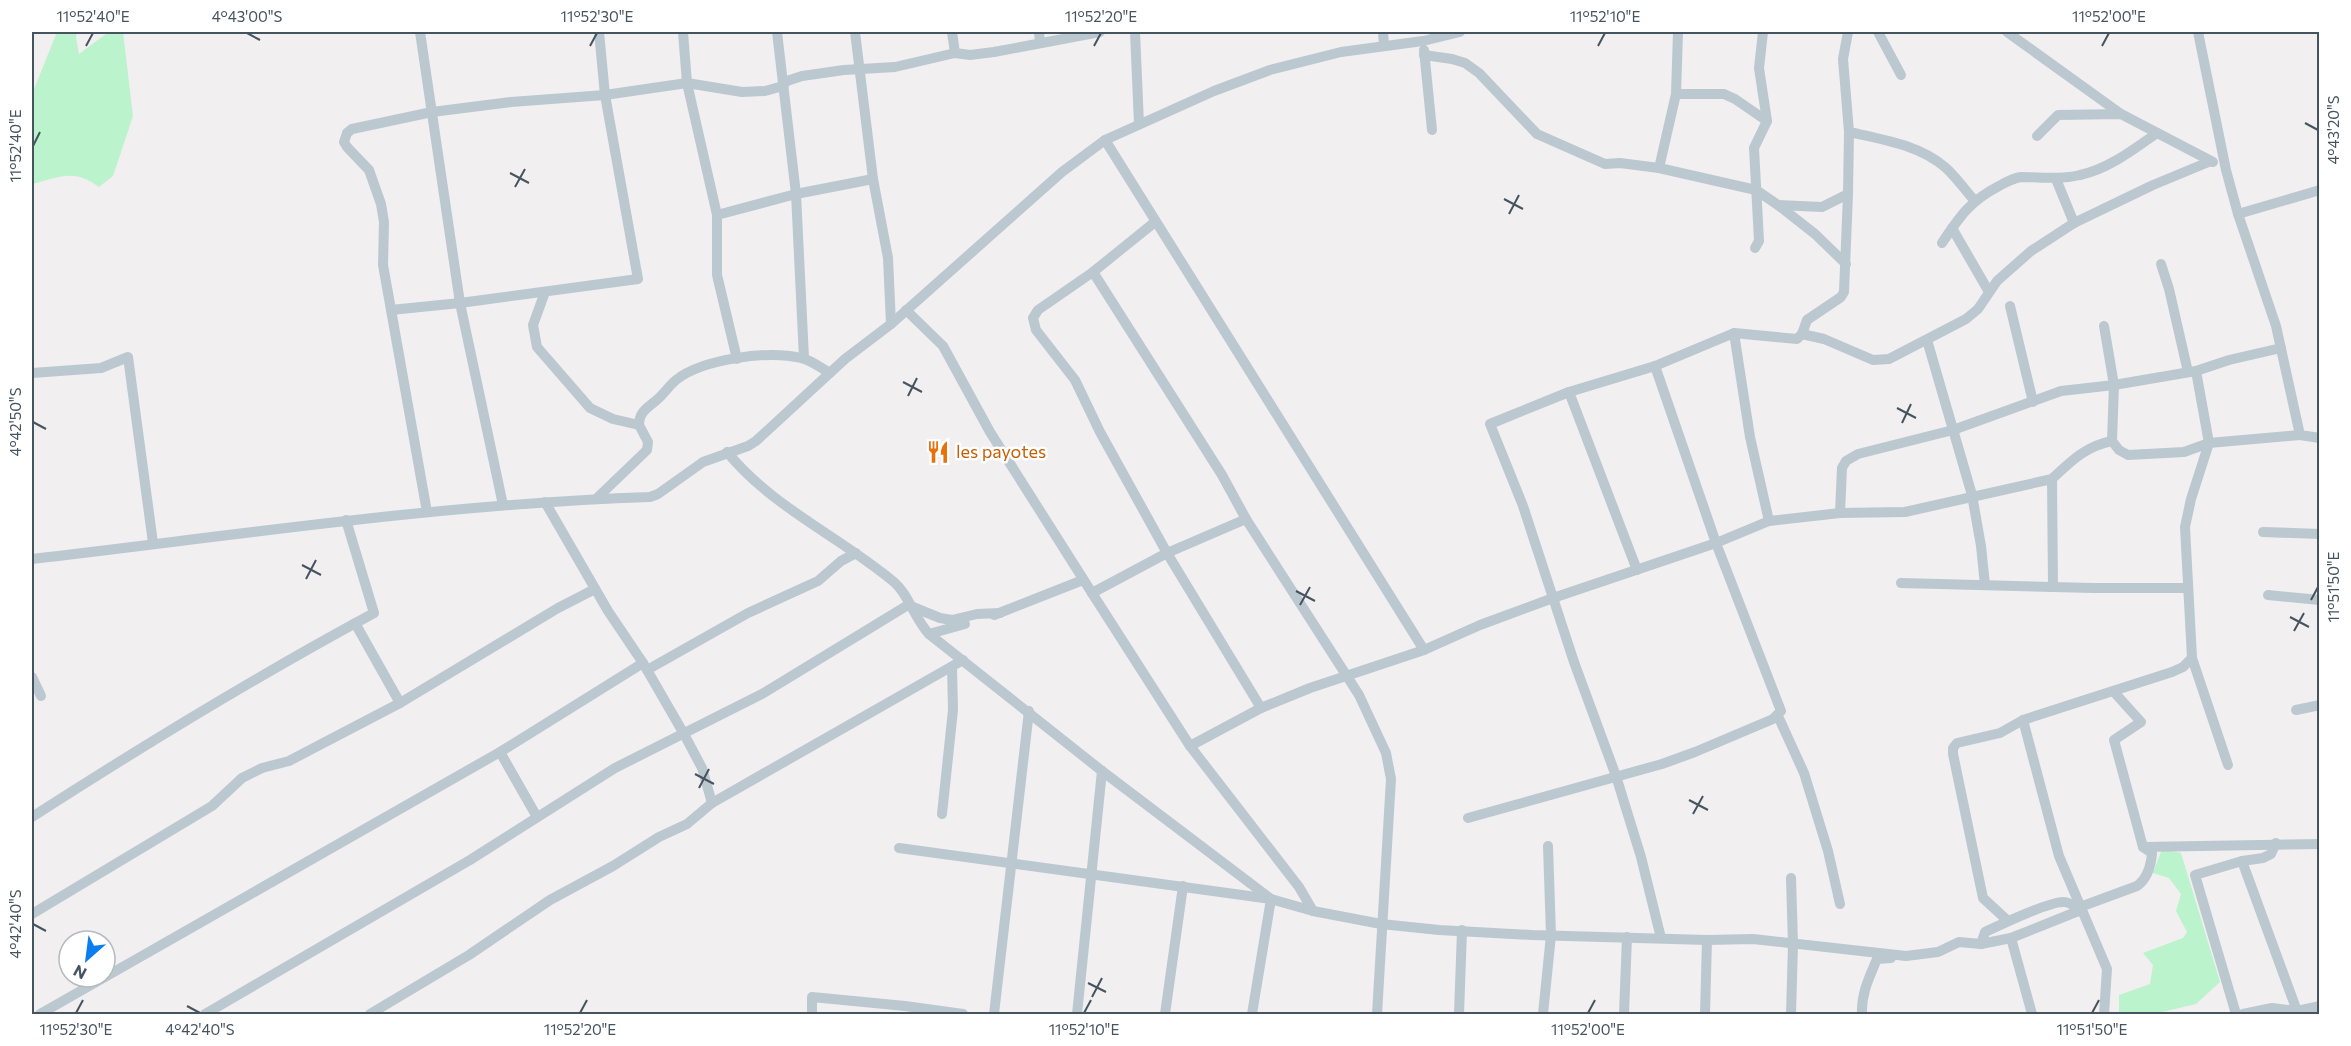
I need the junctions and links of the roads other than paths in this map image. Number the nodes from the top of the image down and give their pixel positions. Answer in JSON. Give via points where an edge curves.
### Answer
{"nodes":[{"id":1,"x":420,"y":32,"type":"edge"},
{"id":2,"x":598,"y":32,"type":"edge"},
{"id":3,"x":683,"y":32,"type":"edge"},
{"id":4,"x":777,"y":32,"type":"edge"},
{"id":5,"x":855,"y":32,"type":"edge"},
{"id":6,"x":952,"y":32,"type":"edge"},
{"id":7,"x":1039,"y":32,"type":"edge"},
{"id":8,"x":1100,"y":32,"type":"edge"},
{"id":9,"x":1135,"y":32,"type":"edge"},
{"id":10,"x":1383,"y":32,"type":"edge"},
{"id":11,"x":1460,"y":32,"type":"edge"},
{"id":12,"x":1678,"y":32,"type":"edge"},
{"id":13,"x":1763,"y":32,"type":"edge"},
{"id":14,"x":1848,"y":32,"type":"edge"},
{"id":15,"x":1878,"y":32,"type":"edge"},
{"id":16,"x":2007,"y":32,"type":"edge"},
{"id":17,"x":2198,"y":32,"type":"edge"},
{"id":18,"x":1423,"y":42,"type":"junction"},
{"id":19,"x":1040,"y":44,"type":"junction"},
{"id":20,"x":1384,"y":45,"type":"junction"},
{"id":21,"x":955,"y":53,"type":"junction"},
{"id":22,"x":1424,"y":55,"type":"junction"},
{"id":23,"x":860,"y":70,"type":"junction"},
{"id":24,"x":1900,"y":75,"type":"dead end"},
{"id":25,"x":687,"y":83,"type":"junction"},
{"id":26,"x":783,"y":86,"type":"junction"},
{"id":27,"x":1676,"y":94,"type":"junction"},
{"id":28,"x":605,"y":95,"type":"junction"},
{"id":29,"x":432,"y":112,"type":"junction"},
{"id":30,"x":2121,"y":114,"type":"junction"},
{"id":31,"x":1767,"y":121,"type":"junction"},
{"id":32,"x":1139,"y":124,"type":"junction"},
{"id":33,"x":1432,"y":130,"type":"dead end"},
{"id":34,"x":1849,"y":132,"type":"junction"},
{"id":35,"x":2157,"y":134,"type":"junction"},
{"id":36,"x":2037,"y":135,"type":"dead end"},
{"id":37,"x":1105,"y":140,"type":"junction"},
{"id":38,"x":2211,"y":161,"type":"junction"},
{"id":39,"x":1659,"y":168,"type":"junction"},
{"id":40,"x":2226,"y":170,"type":"junction"},
{"id":41,"x":873,"y":179,"type":"junction"},
{"id":42,"x":2056,"y":179,"type":"junction"},
{"id":43,"x":1756,"y":190,"type":"junction"},
{"id":44,"x":2319,"y":190,"type":"edge"},
{"id":45,"x":796,"y":194,"type":"junction"},
{"id":46,"x":1848,"y":194,"type":"junction"},
{"id":47,"x":1974,"y":200,"type":"junction"},
{"id":48,"x":1779,"y":205,"type":"junction"},
{"id":49,"x":2238,"y":214,"type":"junction"},
{"id":50,"x":717,"y":215,"type":"junction"},
{"id":51,"x":1155,"y":222,"type":"junction"},
{"id":52,"x":2074,"y":223,"type":"junction"},
{"id":53,"x":1952,"y":228,"type":"junction"},
{"id":54,"x":1942,"y":243,"type":"dead end"},
{"id":55,"x":1755,"y":248,"type":"dead end"},
{"id":56,"x":1846,"y":264,"type":"junction"},
{"id":57,"x":2161,"y":264,"type":"dead end"},
{"id":58,"x":1093,"y":272,"type":"junction"},
{"id":59,"x":545,"y":292,"type":"junction"},
{"id":60,"x":1989,"y":292,"type":"junction"},
{"id":61,"x":460,"y":303,"type":"junction"},
{"id":62,"x":2010,"y":306,"type":"dead end"},
{"id":63,"x":391,"y":310,"type":"junction"},
{"id":64,"x":906,"y":310,"type":"junction"},
{"id":65,"x":891,"y":324,"type":"junction"},
{"id":66,"x":2103,"y":326,"type":"dead end"},
{"id":67,"x":1734,"y":333,"type":"junction"},
{"id":68,"x":1802,"y":334,"type":"junction"},
{"id":69,"x":1927,"y":340,"type":"junction"},
{"id":70,"x":2281,"y":348,"type":"junction"},
{"id":71,"x":804,"y":358,"type":"junction"},
{"id":72,"x":737,"y":359,"type":"junction"},
{"id":73,"x":1655,"y":366,"type":"junction"},
{"id":74,"x":2192,"y":371,"type":"junction"},
{"id":75,"x":32,"y":373,"type":"edge"},
{"id":76,"x":830,"y":373,"type":"junction"},
{"id":77,"x":2114,"y":385,"type":"junction"},
{"id":78,"x":1569,"y":392,"type":"junction"},
{"id":79,"x":2033,"y":402,"type":"junction"},
{"id":80,"x":639,"y":425,"type":"junction"},
{"id":81,"x":1953,"y":430,"type":"junction"},
{"id":82,"x":2300,"y":435,"type":"junction"},
{"id":83,"x":2319,"y":438,"type":"edge"},
{"id":84,"x":2112,"y":441,"type":"junction"},
{"id":85,"x":2209,"y":443,"type":"junction"},
{"id":86,"x":727,"y":452,"type":"junction"},
{"id":87,"x":2052,"y":479,"type":"junction"},
{"id":88,"x":1972,"y":495,"type":"junction"},
{"id":89,"x":596,"y":499,"type":"junction"},
{"id":90,"x":545,"y":502,"type":"junction"},
{"id":91,"x":503,"y":505,"type":"junction"},
{"id":92,"x":427,"y":513,"type":"junction"},
{"id":93,"x":1840,"y":513,"type":"junction"},
{"id":94,"x":1246,"y":519,"type":"junction"},
{"id":95,"x":346,"y":520,"type":"junction"},
{"id":96,"x":1769,"y":521,"type":"junction"},
{"id":97,"x":2263,"y":532,"type":"dead end"},
{"id":98,"x":2319,"y":534,"type":"edge"},
{"id":99,"x":153,"y":543,"type":"junction"},
{"id":100,"x":1716,"y":543,"type":"junction"},
{"id":101,"x":856,"y":553,"type":"junction"},
{"id":102,"x":1167,"y":553,"type":"junction"},
{"id":103,"x":32,"y":559,"type":"edge"},
{"id":104,"x":1637,"y":570,"type":"junction"},
{"id":105,"x":1083,"y":580,"type":"junction"},
{"id":106,"x":1901,"y":583,"type":"dead end"},
{"id":107,"x":1985,"y":585,"type":"junction"},
{"id":108,"x":2054,"y":587,"type":"junction"},
{"id":109,"x":2188,"y":588,"type":"junction"},
{"id":110,"x":595,"y":589,"type":"junction"},
{"id":111,"x":1092,"y":593,"type":"junction"},
{"id":112,"x":2268,"y":595,"type":"dead end"},
{"id":113,"x":1553,"y":598,"type":"junction"},
{"id":114,"x":2319,"y":600,"type":"edge"},
{"id":115,"x":909,"y":604,"type":"junction"},
{"id":116,"x":1000,"y":613,"type":"junction"},
{"id":117,"x":355,"y":623,"type":"junction"},
{"id":118,"x":929,"y":634,"type":"junction"},
{"id":119,"x":1424,"y":650,"type":"junction"},
{"id":120,"x":2192,"y":658,"type":"junction"},
{"id":121,"x":963,"y":660,"type":"junction"},
{"id":122,"x":952,"y":666,"type":"junction"},
{"id":123,"x":645,"y":667,"type":"junction"},
{"id":124,"x":1346,"y":675,"type":"junction"},
{"id":125,"x":32,"y":677,"type":"edge"},
{"id":126,"x":2114,"y":692,"type":"junction"},
{"id":127,"x":41,"y":696,"type":"dead end"},
{"id":128,"x":400,"y":703,"type":"junction"},
{"id":129,"x":2319,"y":705,"type":"edge"},
{"id":130,"x":1261,"y":708,"type":"junction"},
{"id":131,"x":2296,"y":710,"type":"dead end"},
{"id":132,"x":1029,"y":711,"type":"junction"},
{"id":133,"x":1778,"y":716,"type":"junction"},
{"id":134,"x":2023,"y":720,"type":"junction"},
{"id":135,"x":684,"y":734,"type":"junction"},
{"id":136,"x":1190,"y":746,"type":"junction"},
{"id":137,"x":500,"y":752,"type":"junction"},
{"id":138,"x":2228,"y":765,"type":"dead end"},
{"id":139,"x":1102,"y":771,"type":"junction"},
{"id":140,"x":1616,"y":776,"type":"junction"},
{"id":141,"x":712,"y":803,"type":"junction"},
{"id":142,"x":942,"y":814,"type":"dead end"},
{"id":143,"x":32,"y":817,"type":"edge"},
{"id":144,"x":537,"y":817,"type":"junction"},
{"id":145,"x":1468,"y":818,"type":"dead end"},
{"id":146,"x":2276,"y":843,"type":"junction"},
{"id":147,"x":2319,"y":844,"type":"edge"},
{"id":148,"x":1548,"y":846,"type":"dead end"},
{"id":149,"x":899,"y":848,"type":"dead end"},
{"id":150,"x":2143,"y":848,"type":"junction"},
{"id":151,"x":2242,"y":861,"type":"junction"},
{"id":152,"x":1011,"y":864,"type":"junction"},
{"id":153,"x":1092,"y":874,"type":"junction"},
{"id":154,"x":1791,"y":878,"type":"dead end"},
{"id":155,"x":1183,"y":886,"type":"junction"},
{"id":156,"x":1271,"y":899,"type":"junction"},
{"id":157,"x":1840,"y":904,"type":"dead end"},
{"id":158,"x":2081,"y":908,"type":"junction"},
{"id":159,"x":1314,"y":911,"type":"junction"},
{"id":160,"x":32,"y":914,"type":"edge"},
{"id":161,"x":2008,"y":921,"type":"junction"},
{"id":162,"x":1381,"y":924,"type":"junction"},
{"id":163,"x":1462,"y":930,"type":"junction"},
{"id":164,"x":1551,"y":935,"type":"junction"},
{"id":165,"x":1627,"y":937,"type":"junction"},
{"id":166,"x":1661,"y":938,"type":"junction"},
{"id":167,"x":2011,"y":938,"type":"junction"},
{"id":168,"x":1707,"y":940,"type":"junction"},
{"id":169,"x":1793,"y":944,"type":"junction"},
{"id":170,"x":1981,"y":944,"type":"junction"},
{"id":171,"x":1906,"y":956,"type":"junction"},
{"id":172,"x":117,"y":970,"type":"edge"},
{"id":173,"x":84,"y":989,"type":"edge"},
{"id":174,"x":2319,"y":1006,"type":"edge"},
{"id":175,"x":2297,"y":1011,"type":"junction"},
{"id":176,"x":40,"y":1014,"type":"edge"},
{"id":177,"x":205,"y":1014,"type":"edge"},
{"id":178,"x":370,"y":1014,"type":"edge"},
{"id":179,"x":812,"y":1014,"type":"edge"},
{"id":180,"x":963,"y":1014,"type":"edge"},
{"id":181,"x":994,"y":1014,"type":"edge"},
{"id":182,"x":1077,"y":1014,"type":"edge"},
{"id":183,"x":1165,"y":1014,"type":"edge"},
{"id":184,"x":1252,"y":1014,"type":"edge"},
{"id":185,"x":1377,"y":1014,"type":"edge"},
{"id":186,"x":1460,"y":1014,"type":"edge"},
{"id":187,"x":1543,"y":1014,"type":"edge"},
{"id":188,"x":1624,"y":1014,"type":"edge"},
{"id":189,"x":1705,"y":1014,"type":"edge"},
{"id":190,"x":1791,"y":1014,"type":"edge"},
{"id":191,"x":1862,"y":1014,"type":"edge"},
{"id":192,"x":2032,"y":1014,"type":"edge"},
{"id":193,"x":2104,"y":1014,"type":"edge"},
{"id":194,"x":2236,"y":1014,"type":"edge"},
{"id":195,"x":2243,"y":1014,"type":"edge"}],
"edges":[{"from":1,"to":29,"type":"street"},
{"from":2,"to":28,"type":"street"},
{"from":3,"to":25,"type":"street"},
{"from":4,"to":26,"type":"street"},
{"from":5,"to":23,"type":"street"},
{"from":6,"to":21,"type":"street"},
{"from":7,"to":19,"type":"street"},
{"from":8,"to":19,"type":"street"},
{"from":9,"to":32,"type":"street"},
{"from":10,"to":20,"type":"street"},
{"from":11,"to":18,"type":"street"},
{"from":12,"to":27,"type":"street"},
{"from":13,"to":31,"type":"street","via":[[1759,68]]},
{"from":14,"to":34,"type":"street","via":[[1842,59]]},
{"from":15,"to":24,"type":"street"},
{"from":16,"to":30,"type":"street"},
{"from":17,"to":40,"type":"street"},
{"from":18,"to":20,"type":"street"},
{"from":18,"to":22,"type":"street"},
{"from":19,"to":21,"type":"street","via":[[970,55]]},
{"from":20,"to":32,"type":"street","via":[[1270,70]]},
{"from":21,"to":23,"type":"street","via":[[894,68]]},
{"from":22,"to":33,"type":"street"},
{"from":22,"to":39,"type":"street","via":[[1459,61],[1479,73],[1537,134],[1605,164]]},
{"from":23,"to":26,"type":"street","via":[[802,76]]},
{"from":23,"to":41,"type":"street"},
{"from":25,"to":26,"type":"street","via":[[742,92]]},
{"from":25,"to":28,"type":"street"},
{"from":25,"to":50,"type":"street"},
{"from":26,"to":45,"type":"street"},
{"from":27,"to":31,"type":"street","via":[[1724,94]]},
{"from":27,"to":39,"type":"street"},
{"from":28,"to":29,"type":"street"},
{"from":28,"to":59,"type":"street","via":[[638,279]]},
{"from":29,"to":61,"type":"street"},
{"from":29,"to":63,"type":"street","via":[[352,129],[345,138],[346,147],[369,170],[381,204],[383,265]]},
{"from":30,"to":35,"type":"street"},
{"from":30,"to":36,"type":"street","via":[[2058,115]]},
{"from":31,"to":43,"type":"street","via":[[1754,148]]},
{"from":32,"to":37,"type":"street"},
{"from":34,"to":46,"type":"street"},
{"from":34,"to":47,"type":"street","via":[[1926,154],[1947,169]]},
{"from":35,"to":38,"type":"street"},
{"from":35,"to":42,"type":"street","via":[[2103,167]]},
{"from":37,"to":51,"type":"street"},
{"from":37,"to":64,"type":"street","via":[[1062,172]]},
{"from":38,"to":40,"type":"street"},
{"from":38,"to":52,"type":"street"},
{"from":39,"to":43,"type":"street"},
{"from":40,"to":49,"type":"street"},
{"from":41,"to":45,"type":"street"},
{"from":41,"to":65,"type":"street","via":[[888,258]]},
{"from":42,"to":47,"type":"street","via":[[2017,177]]},
{"from":42,"to":52,"type":"street"},
{"from":43,"to":48,"type":"street"},
{"from":43,"to":55,"type":"street","via":[[1759,241]]},
{"from":44,"to":49,"type":"street"},
{"from":45,"to":50,"type":"street"},
{"from":45,"to":71,"type":"street"},
{"from":46,"to":48,"type":"street","via":[[1822,207]]},
{"from":46,"to":56,"type":"street"},
{"from":47,"to":53,"type":"street"},
{"from":48,"to":56,"type":"street"},
{"from":49,"to":70,"type":"street"},
{"from":50,"to":72,"type":"street","via":[[717,276]]},
{"from":51,"to":58,"type":"street"},
{"from":51,"to":119,"type":"street"},
{"from":52,"to":60,"type":"street","via":[[2031,251]]},
{"from":53,"to":54,"type":"street"},
{"from":53,"to":60,"type":"street"},
{"from":56,"to":68,"type":"street","via":[[1841,297],[1807,320]]},
{"from":57,"to":74,"type":"street"},
{"from":58,"to":94,"type":"street"},
{"from":58,"to":102,"type":"street","via":[[1038,310],[1033,318],[1036,330],[1075,381]]},
{"from":59,"to":61,"type":"street"},
{"from":59,"to":80,"type":"street","via":[[533,325],[537,347],[590,408],[613,420]]},
{"from":60,"to":69,"type":"street","via":[[1966,319]]},
{"from":61,"to":63,"type":"street"},
{"from":61,"to":91,"type":"street"},
{"from":62,"to":79,"type":"street"},
{"from":63,"to":92,"type":"street"},
{"from":64,"to":65,"type":"street"},
{"from":64,"to":105,"type":"street","via":[[944,346],[990,432]]},
{"from":65,"to":76,"type":"street"},
{"from":66,"to":77,"type":"street"},
{"from":67,"to":68,"type":"street","via":[[1797,339]]},
{"from":67,"to":73,"type":"street"},
{"from":67,"to":96,"type":"street","via":[[1750,437]]},
{"from":68,"to":69,"type":"street","via":[[1873,360],[1889,358]]},
{"from":69,"to":81,"type":"street"},
{"from":70,"to":74,"type":"street"},
{"from":70,"to":82,"type":"street"},
{"from":71,"to":72,"type":"street","via":[[778,355]]},
{"from":71,"to":76,"type":"street"},
{"from":72,"to":80,"type":"street","via":[[702,366],[675,380],[642,411]]},
{"from":73,"to":78,"type":"street"},
{"from":73,"to":100,"type":"street"},
{"from":74,"to":77,"type":"street"},
{"from":74,"to":85,"type":"street"},
{"from":75,"to":99,"type":"street","via":[[101,368],[128,357]]},
{"from":76,"to":86,"type":"street","via":[[756,441]]},
{"from":77,"to":79,"type":"street","via":[[2061,391]]},
{"from":77,"to":84,"type":"street"},
{"from":78,"to":104,"type":"street"},
{"from":78,"to":113,"type":"street","via":[[1490,424],[1523,506]]},
{"from":79,"to":81,"type":"street"},
{"from":80,"to":89,"type":"street","via":[[648,442],[647,450]]},
{"from":81,"to":88,"type":"street"},
{"from":81,"to":93,"type":"street","via":[[1858,454],[1846,461],[1842,468]]},
{"from":82,"to":83,"type":"street"},
{"from":82,"to":85,"type":"street"},
{"from":84,"to":85,"type":"street","via":[[2128,455],[2184,452]]},
{"from":84,"to":87,"type":"street","via":[[2094,444]]},
{"from":85,"to":109,"type":"street","via":[[2185,527]]},
{"from":86,"to":89,"type":"street","via":[[703,462],[650,497]]},
{"from":86,"to":101,"type":"street","via":[[778,502]]},
{"from":87,"to":88,"type":"street"},
{"from":87,"to":108,"type":"street"},
{"from":88,"to":93,"type":"street","via":[[1905,512]]},
{"from":88,"to":107,"type":"street"},
{"from":89,"to":90,"type":"street"},
{"from":90,"to":91,"type":"street"},
{"from":90,"to":110,"type":"street"},
{"from":91,"to":92,"type":"street"},
{"from":92,"to":95,"type":"street"},
{"from":93,"to":96,"type":"street"},
{"from":94,"to":102,"type":"street"},
{"from":94,"to":124,"type":"street"},
{"from":95,"to":99,"type":"street"},
{"from":95,"to":117,"type":"street","via":[[374,613]]},
{"from":96,"to":100,"type":"street"},
{"from":97,"to":98,"type":"street"},
{"from":99,"to":103,"type":"street"},
{"from":100,"to":104,"type":"street"},
{"from":100,"to":133,"type":"street","via":[[1780,705]]},
{"from":101,"to":115,"type":"street","via":[[900,588]]},
{"from":101,"to":123,"type":"street","via":[[818,581]]},
{"from":102,"to":111,"type":"street"},
{"from":102,"to":130,"type":"street"},
{"from":104,"to":113,"type":"street"},
{"from":105,"to":111,"type":"street"},
{"from":105,"to":116,"type":"street"},
{"from":106,"to":107,"type":"street"},
{"from":107,"to":108,"type":"street"},
{"from":108,"to":109,"type":"street"},
{"from":109,"to":120,"type":"street"},
{"from":110,"to":123,"type":"street"},
{"from":110,"to":128,"type":"street"},
{"from":111,"to":136,"type":"street"},
{"from":112,"to":114,"type":"street"},
{"from":113,"to":119,"type":"street"},
{"from":113,"to":140,"type":"street"},
{"from":115,"to":116,"type":"street","via":[[952,620]]},
{"from":115,"to":118,"type":"street"},
{"from":115,"to":135,"type":"street","via":[[762,694]]},
{"from":116,"to":118,"type":"street"},
{"from":117,"to":128,"type":"street"},
{"from":117,"to":143,"type":"street","via":[[156,736]]},
{"from":118,"to":121,"type":"street"},
{"from":119,"to":124,"type":"street"},
{"from":120,"to":126,"type":"street","via":[[2183,667]]},
{"from":120,"to":138,"type":"street"},
{"from":121,"to":122,"type":"street"},
{"from":121,"to":132,"type":"street"},
{"from":122,"to":141,"type":"street"},
{"from":122,"to":142,"type":"street","via":[[953,710]]},
{"from":123,"to":135,"type":"street"},
{"from":123,"to":137,"type":"street"},
{"from":124,"to":130,"type":"street"},
{"from":124,"to":162,"type":"street","via":[[1386,753],[1391,779]]},
{"from":125,"to":127,"type":"street"},
{"from":126,"to":134,"type":"street"},
{"from":126,"to":150,"type":"street","via":[[2141,722],[2114,740]]},
{"from":128,"to":160,"type":"street","via":[[289,761],[242,778],[212,806]]},
{"from":129,"to":131,"type":"street"},
{"from":130,"to":136,"type":"street"},
{"from":132,"to":139,"type":"street"},
{"from":132,"to":152,"type":"street"},
{"from":133,"to":140,"type":"street","via":[[1695,752]]},
{"from":133,"to":157,"type":"street","via":[[1804,773]]},
{"from":134,"to":158,"type":"street","via":[[2059,856]]},
{"from":134,"to":161,"type":"street","via":[[2000,733],[1957,743],[1953,754],[1983,898]]},
{"from":135,"to":141,"type":"street","via":[[702,768]]},
{"from":135,"to":144,"type":"street","via":[[615,768]]},
{"from":136,"to":159,"type":"street"},
{"from":137,"to":144,"type":"street"},
{"from":137,"to":172,"type":"street"},
{"from":139,"to":153,"type":"street"},
{"from":139,"to":156,"type":"street"},
{"from":140,"to":145,"type":"street"},
{"from":140,"to":166,"type":"street"},
{"from":141,"to":178,"type":"street","via":[[687,824],[550,900],[469,955]]},
{"from":144,"to":177,"type":"street"},
{"from":146,"to":147,"type":"street"},
{"from":146,"to":150,"type":"street"},
{"from":146,"to":151,"type":"street","via":[[2271,854]]},
{"from":148,"to":164,"type":"street"},
{"from":149,"to":152,"type":"street"},
{"from":150,"to":158,"type":"street","via":[[2152,853],[2143,881]]},
{"from":151,"to":175,"type":"street"},
{"from":151,"to":194,"type":"street","via":[[2195,875]]},
{"from":152,"to":153,"type":"street"},
{"from":152,"to":181,"type":"street"},
{"from":153,"to":155,"type":"street"},
{"from":153,"to":182,"type":"street"},
{"from":154,"to":169,"type":"street"},
{"from":155,"to":156,"type":"street"},
{"from":155,"to":183,"type":"street"},
{"from":156,"to":159,"type":"street"},
{"from":156,"to":184,"type":"street"},
{"from":158,"to":161,"type":"street","via":[[2064,902]]},
{"from":158,"to":167,"type":"street"},
{"from":158,"to":193,"type":"street","via":[[2106,969]]},
{"from":159,"to":162,"type":"street"},
{"from":161,"to":170,"type":"street","via":[[1985,932]]},
{"from":162,"to":163,"type":"street"},
{"from":162,"to":185,"type":"street"},
{"from":163,"to":164,"type":"street"},
{"from":163,"to":186,"type":"street"},
{"from":164,"to":165,"type":"street"},
{"from":164,"to":187,"type":"street"},
{"from":165,"to":166,"type":"street"},
{"from":165,"to":188,"type":"street"},
{"from":166,"to":168,"type":"street"},
{"from":167,"to":170,"type":"street"},
{"from":167,"to":192,"type":"street"},
{"from":168,"to":169,"type":"street","via":[[1753,939]]},
{"from":168,"to":189,"type":"street"},
{"from":169,"to":171,"type":"street"},
{"from":169,"to":190,"type":"street"},
{"from":170,"to":171,"type":"street","via":[[1959,942],[1938,952]]},
{"from":171,"to":191,"type":"street","via":[[1877,959],[1864,988]]},
{"from":173,"to":176,"type":"street"},
{"from":174,"to":175,"type":"street"},
{"from":175,"to":195,"type":"street","via":[[2272,1008]]},
{"from":179,"to":180,"type":"street","via":[[812,997]]}]}
